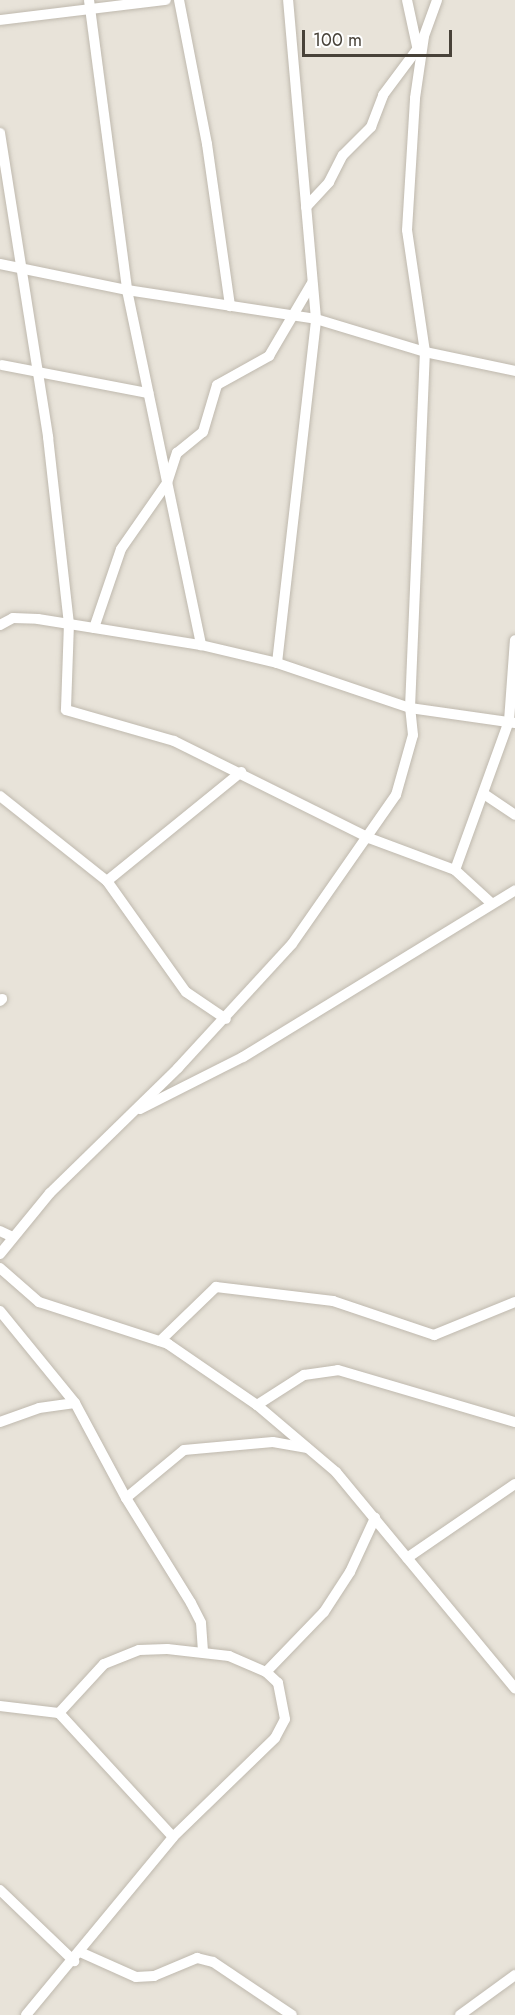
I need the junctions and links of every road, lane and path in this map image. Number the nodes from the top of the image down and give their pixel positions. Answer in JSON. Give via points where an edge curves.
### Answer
{"nodes":[{"id":1,"x":166,"y":0,"type":"edge"},
{"id":2,"x":179,"y":0,"type":"edge"},
{"id":3,"x":288,"y":0,"type":"edge"},
{"id":4,"x":407,"y":0,"type":"edge"},
{"id":5,"x":437,"y":0,"type":"edge"},
{"id":6,"x":89,"y":4,"type":"edge"},
{"id":7,"x":0,"y":20,"type":"edge"},
{"id":8,"x":424,"y":36,"type":"junction"},
{"id":9,"x":418,"y":51,"type":"junction"},
{"id":10,"x":0,"y":133,"type":"edge"},
{"id":11,"x":306,"y":207,"type":"junction"},
{"id":12,"x":0,"y":264,"type":"edge"},
{"id":13,"x":24,"y":270,"type":"junction"},
{"id":14,"x":313,"y":282,"type":"junction"},
{"id":15,"x":127,"y":290,"type":"junction"},
{"id":16,"x":230,"y":306,"type":"junction"},
{"id":17,"x":293,"y":316,"type":"junction"},
{"id":18,"x":316,"y":319,"type":"junction"},
{"id":19,"x":425,"y":352,"type":"junction"},
{"id":20,"x":2,"y":365,"type":"dead end"},
{"id":21,"x":515,"y":371,"type":"edge"},
{"id":22,"x":38,"y":372,"type":"junction"},
{"id":23,"x":148,"y":393,"type":"junction"},
{"id":24,"x":167,"y":483,"type":"junction"},
{"id":25,"x":69,"y":623,"type":"junction"},
{"id":26,"x":0,"y":625,"type":"edge"},
{"id":27,"x":94,"y":628,"type":"junction"},
{"id":28,"x":515,"y":640,"type":"edge"},
{"id":29,"x":201,"y":645,"type":"junction"},
{"id":30,"x":277,"y":663,"type":"junction"},
{"id":31,"x":410,"y":708,"type":"junction"},
{"id":32,"x":512,"y":722,"type":"edge"},
{"id":33,"x":241,"y":772,"type":"junction"},
{"id":34,"x":484,"y":794,"type":"junction"},
{"id":35,"x":0,"y":796,"type":"edge"},
{"id":36,"x":515,"y":815,"type":"edge"},
{"id":37,"x":369,"y":838,"type":"junction"},
{"id":38,"x":455,"y":870,"type":"junction"},
{"id":39,"x":107,"y":881,"type":"junction"},
{"id":40,"x":515,"y":890,"type":"edge"},
{"id":41,"x":490,"y":902,"type":"junction"},
{"id":42,"x":226,"y":1019,"type":"junction"},
{"id":43,"x":128,"y":1116,"type":"junction"},
{"id":44,"x":0,"y":1232,"type":"edge"},
{"id":45,"x":13,"y":1237,"type":"junction"},
{"id":46,"x":0,"y":1254,"type":"edge"},
{"id":47,"x":0,"y":1268,"type":"edge"},
{"id":48,"x":515,"y":1302,"type":"edge"},
{"id":49,"x":0,"y":1311,"type":"edge"},
{"id":50,"x":160,"y":1341,"type":"junction"},
{"id":51,"x":75,"y":1403,"type":"junction"},
{"id":52,"x":257,"y":1405,"type":"junction"},
{"id":53,"x":0,"y":1422,"type":"edge"},
{"id":54,"x":515,"y":1422,"type":"edge"},
{"id":55,"x":310,"y":1449,"type":"junction"},
{"id":56,"x":515,"y":1484,"type":"edge"},
{"id":57,"x":126,"y":1498,"type":"junction"},
{"id":58,"x":375,"y":1518,"type":"junction"},
{"id":59,"x":406,"y":1558,"type":"junction"},
{"id":60,"x":203,"y":1651,"type":"junction"},
{"id":61,"x":267,"y":1672,"type":"junction"},
{"id":62,"x":515,"y":1688,"type":"edge"},
{"id":63,"x":0,"y":1706,"type":"edge"},
{"id":64,"x":59,"y":1713,"type":"junction"},
{"id":65,"x":173,"y":1837,"type":"junction"},
{"id":66,"x":0,"y":1890,"type":"edge"},
{"id":67,"x":77,"y":1956,"type":"junction"},
{"id":68,"x":515,"y":1975,"type":"edge"},
{"id":69,"x":26,"y":2015,"type":"edge"},
{"id":70,"x":292,"y":2015,"type":"edge"},
{"id":71,"x":460,"y":2015,"type":"edge"}],
"edges":[{"from":1,"to":6,"type":"street"},
{"from":2,"to":16,"type":"street","via":[[207,144]]},
{"from":3,"to":11,"type":"street"},
{"from":4,"to":9,"type":"street"},
{"from":5,"to":8,"type":"street"},
{"from":6,"to":7,"type":"street"},
{"from":6,"to":15,"type":"street"},
{"from":8,"to":9,"type":"street"},
{"from":8,"to":19,"type":"street","via":[[407,230]]},
{"from":9,"to":11,"type":"street","via":[[383,95],[371,127],[343,155],[329,182]]},
{"from":10,"to":13,"type":"street"},
{"from":11,"to":14,"type":"street"},
{"from":12,"to":13,"type":"street"},
{"from":13,"to":15,"type":"street"},
{"from":13,"to":22,"type":"street"},
{"from":14,"to":17,"type":"street"},
{"from":14,"to":18,"type":"street"},
{"from":15,"to":16,"type":"street"},
{"from":15,"to":23,"type":"street"},
{"from":16,"to":17,"type":"street"},
{"from":17,"to":18,"type":"street"},
{"from":17,"to":24,"type":"street","via":[[270,356],[217,385],[203,432],[177,453]]},
{"from":18,"to":19,"type":"street"},
{"from":18,"to":30,"type":"street"},
{"from":19,"to":21,"type":"street"},
{"from":19,"to":31,"type":"street"},
{"from":20,"to":22,"type":"street"},
{"from":22,"to":23,"type":"street"},
{"from":22,"to":25,"type":"street"},
{"from":23,"to":24,"type":"street"},
{"from":24,"to":27,"type":"street","via":[[121,549]]},
{"from":24,"to":29,"type":"street"},
{"from":25,"to":26,"type":"street","via":[[13,618]]},
{"from":25,"to":27,"type":"street"},
{"from":25,"to":33,"type":"street","via":[[66,710],[174,741]]},
{"from":27,"to":29,"type":"street"},
{"from":28,"to":32,"type":"street"},
{"from":29,"to":30,"type":"street"},
{"from":30,"to":31,"type":"street"},
{"from":31,"to":32,"type":"street"},
{"from":31,"to":37,"type":"street","via":[[413,735],[396,795]]},
{"from":32,"to":34,"type":"street"},
{"from":33,"to":37,"type":"street"},
{"from":33,"to":39,"type":"street"},
{"from":34,"to":36,"type":"street"},
{"from":34,"to":38,"type":"street"},
{"from":35,"to":39,"type":"street"},
{"from":37,"to":38,"type":"street"},
{"from":37,"to":42,"type":"street","via":[[292,944]]},
{"from":38,"to":41,"type":"street"},
{"from":39,"to":42,"type":"street","via":[[186,992]]},
{"from":40,"to":41,"type":"street"},
{"from":41,"to":43,"type":"street","via":[[243,1057]]},
{"from":42,"to":43,"type":"street"},
{"from":43,"to":45,"type":"street"},
{"from":44,"to":45,"type":"street"},
{"from":45,"to":46,"type":"street"},
{"from":47,"to":50,"type":"street","via":[[39,1302]]},
{"from":48,"to":50,"type":"street","via":[[434,1335],[333,1301],[216,1287]]},
{"from":49,"to":51,"type":"street"},
{"from":50,"to":52,"type":"street"},
{"from":51,"to":53,"type":"street","via":[[39,1407]]},
{"from":51,"to":57,"type":"street"},
{"from":52,"to":54,"type":"street","via":[[304,1375],[338,1370]]},
{"from":52,"to":55,"type":"street"},
{"from":55,"to":57,"type":"street","via":[[273,1443],[184,1450]]},
{"from":55,"to":58,"type":"street"},
{"from":56,"to":59,"type":"street"},
{"from":57,"to":60,"type":"street","via":[[191,1603],[201,1623]]},
{"from":58,"to":59,"type":"street"},
{"from":58,"to":61,"type":"street","via":[[350,1572],[324,1612]]},
{"from":59,"to":62,"type":"street"},
{"from":60,"to":61,"type":"street"},
{"from":60,"to":64,"type":"street","via":[[139,1650],[104,1664]]},
{"from":61,"to":65,"type":"street","via":[[278,1683],[285,1719],[274,1738]]},
{"from":63,"to":64,"type":"street"},
{"from":64,"to":65,"type":"street"},
{"from":65,"to":67,"type":"street"},
{"from":66,"to":67,"type":"street"},
{"from":67,"to":69,"type":"street"},
{"from":67,"to":70,"type":"street","via":[[136,1977],[154,1976],[197,1958],[213,1962]]},
{"from":68,"to":71,"type":"street"}]}
